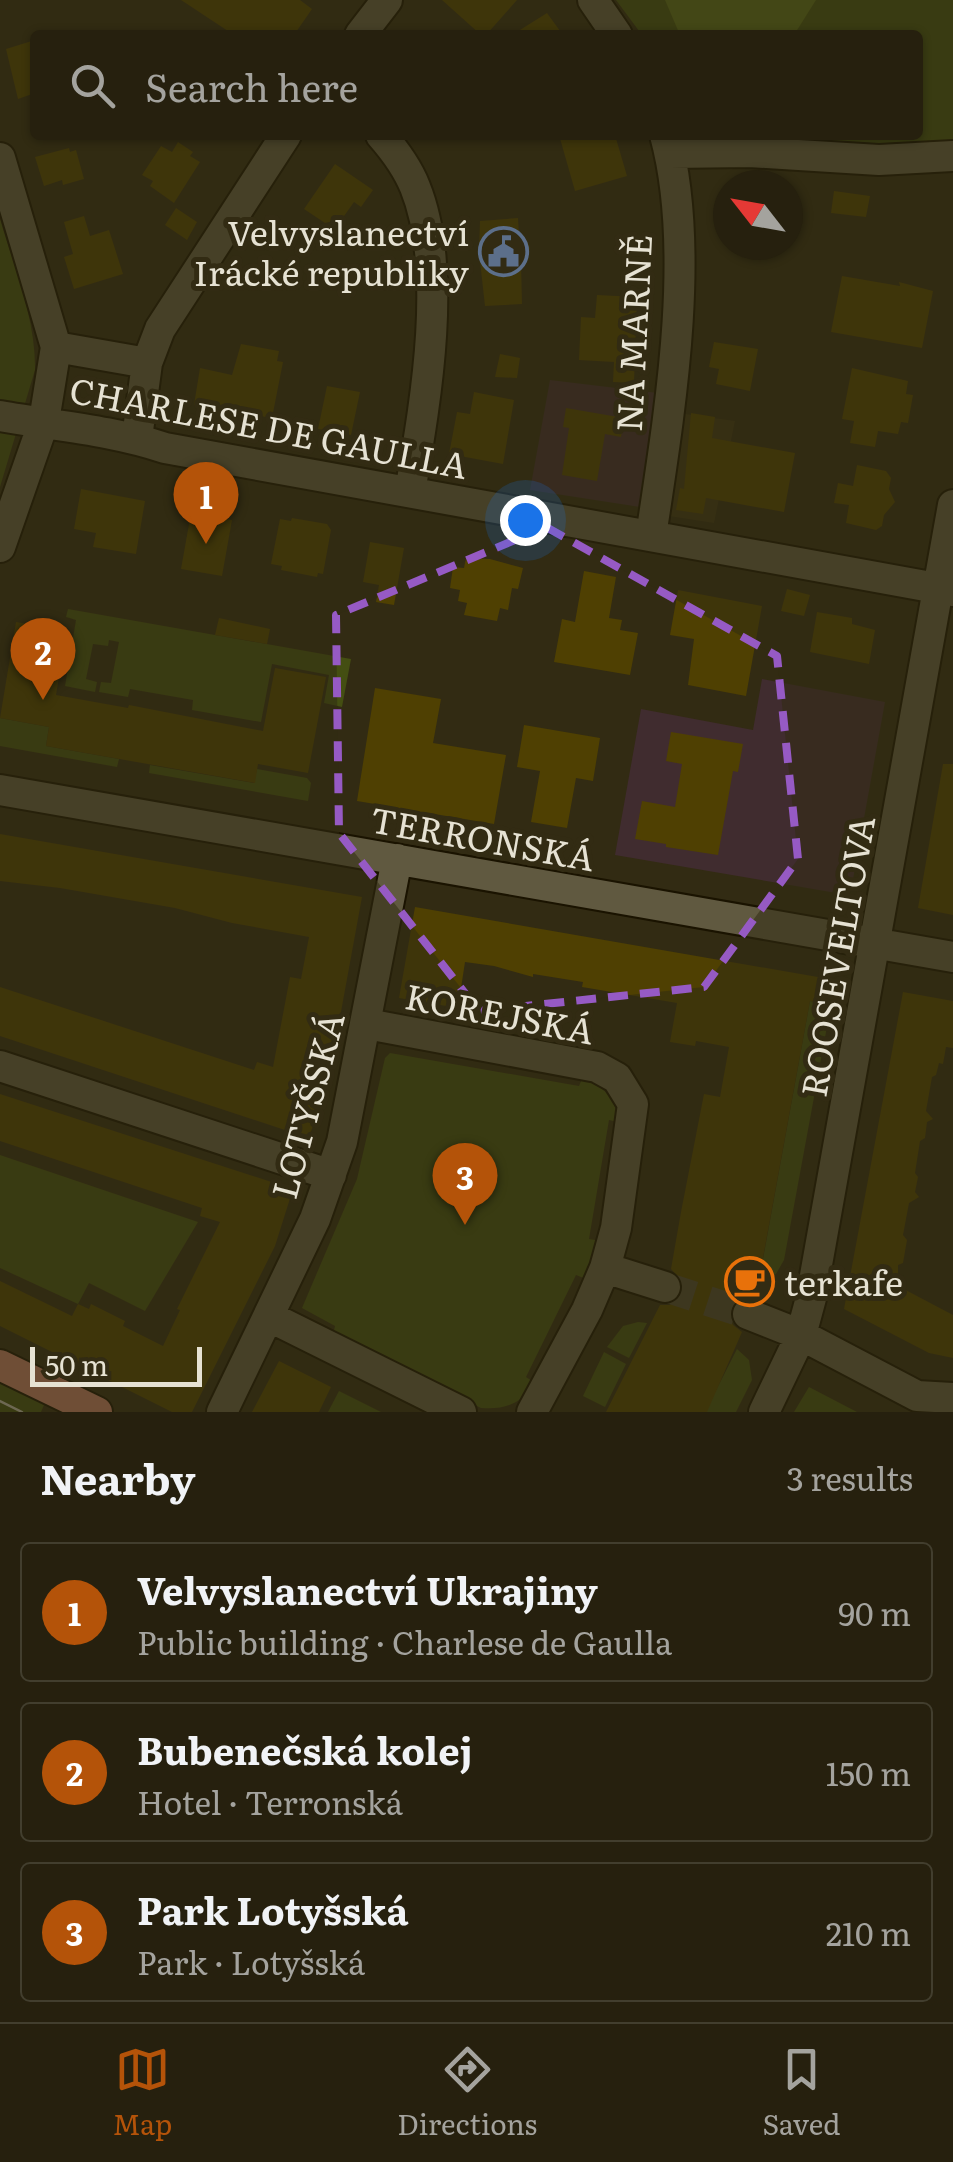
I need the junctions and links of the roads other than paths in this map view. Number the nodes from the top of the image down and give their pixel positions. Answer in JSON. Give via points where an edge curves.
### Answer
{"nodes":[{"id":1,"x":386,"y":0,"type":"edge"},
{"id":2,"x":593,"y":0,"type":"edge"},
{"id":3,"x":364,"y":30,"type":"edge"},
{"id":4,"x":614,"y":30,"type":"edge"},
{"id":5,"x":283,"y":140,"type":"edge"},
{"id":6,"x":386,"y":140,"type":"edge"},
{"id":7,"x":667,"y":144,"type":"edge"},
{"id":8,"x":953,"y":156,"type":"edge"},
{"id":9,"x":0,"y":158,"type":"edge"},
{"id":10,"x":56,"y":347,"type":"junction"},
{"id":11,"x":147,"y":363,"type":"junction"},
{"id":12,"x":0,"y":416,"type":"edge"},
{"id":13,"x":44,"y":421,"type":"junction"},
{"id":14,"x":137,"y":438,"type":"junction"},
{"id":15,"x":410,"y":492,"type":"junction"},
{"id":16,"x":953,"y":505,"type":"edge"},
{"id":17,"x":651,"y":536,"type":"junction"},
{"id":18,"x":0,"y":547,"type":"edge"},
{"id":19,"x":946,"y":590,"type":"edge"},
{"id":20,"x":0,"y":790,"type":"edge"},
{"id":21,"x":396,"y":860,"type":"junction"},
{"id":22,"x":877,"y":944,"type":"junction"},
{"id":23,"x":953,"y":957,"type":"edge"},
{"id":24,"x":368,"y":1024,"type":"junction"},
{"id":25,"x":0,"y":1066,"type":"edge"},
{"id":26,"x":331,"y":1175,"type":"junction"},
{"id":27,"x":605,"y":1268,"type":"junction"},
{"id":28,"x":666,"y":1287,"type":"tunnel mouth"},
{"id":29,"x":748,"y":1314,"type":"tunnel mouth"},
{"id":30,"x":270,"y":1317,"type":"junction"},
{"id":31,"x":801,"y":1335,"type":"junction"},
{"id":32,"x":0,"y":1365,"type":"edge"},
{"id":33,"x":953,"y":1398,"type":"edge"},
{"id":34,"x":913,"y":1404,"type":"edge"},
{"id":35,"x":89,"y":1410,"type":"edge"},
{"id":36,"x":222,"y":1412,"type":"edge"},
{"id":37,"x":461,"y":1412,"type":"edge"},
{"id":38,"x":532,"y":1412,"type":"edge"},
{"id":39,"x":764,"y":1412,"type":"edge"}],
"edges":[{"from":1,"to":3,"type":"street"},
{"from":2,"to":4,"type":"street"},
{"from":5,"to":11,"type":"street","via":[[160,329]]},
{"from":6,"to":15,"type":"street","via":[[414,186],[431,260],[429,341]]},
{"from":7,"to":8,"type":"street","via":[[879,160]]},
{"from":7,"to":17,"type":"street","name":"NA MARNĚ","via":[[677,226],[675,357]]},
{"from":9,"to":10,"type":"street"},
{"from":10,"to":11,"type":"street"},
{"from":10,"to":13,"type":"street"},
{"from":11,"to":14,"type":"street"},
{"from":12,"to":13,"type":"street","name":"CHARLESE DE GAULLA"},
{"from":13,"to":14,"type":"street","name":"CHARLESE DE GAULLA"},
{"from":13,"to":18,"type":"street"},
{"from":14,"to":15,"type":"street","name":"CHARLESE DE GAULLA"},
{"from":15,"to":17,"type":"street","name":"CHARLESE DE GAULLA"},
{"from":16,"to":19,"type":"street","name":"ROOSEVELTOVA"},
{"from":17,"to":19,"type":"street","name":"CHARLESE DE GAULLA"},
{"from":19,"to":22,"type":"street","name":"ROOSEVELTOVA"},
{"from":20,"to":21,"type":"street","name":"TERRONSKÁ"},
{"from":21,"to":22,"type":"street","name":"TERRONSKÁ"},
{"from":21,"to":24,"type":"street","name":"LOTYŠSKÁ"},
{"from":22,"to":23,"type":"street","name":"TERRONSKÁ"},
{"from":22,"to":31,"type":"street","name":"ROOSEVELTOVA"},
{"from":24,"to":26,"type":"street","name":"LOTYŠSKÁ"},
{"from":24,"to":27,"type":"street","name":"KOREJSKÁ","via":[[597,1068],[617,1078],[634,1115]]},
{"from":25,"to":26,"type":"street"},
{"from":26,"to":30,"type":"street","name":"LOTYŠSKÁ"},
{"from":27,"to":28,"type":"street"},
{"from":27,"to":38,"type":"street","name":"KOREJSKÁ"},
{"from":29,"to":31,"type":"street"},
{"from":30,"to":36,"type":"street","name":"LOTYŠSKÁ"},
{"from":30,"to":37,"type":"street"},
{"from":31,"to":34,"type":"street"},
{"from":31,"to":39,"type":"street","name":"ROOSEVELTOVA"},
{"from":32,"to":35,"type":"main road"},
{"from":33,"to":34,"type":"street"}]}
